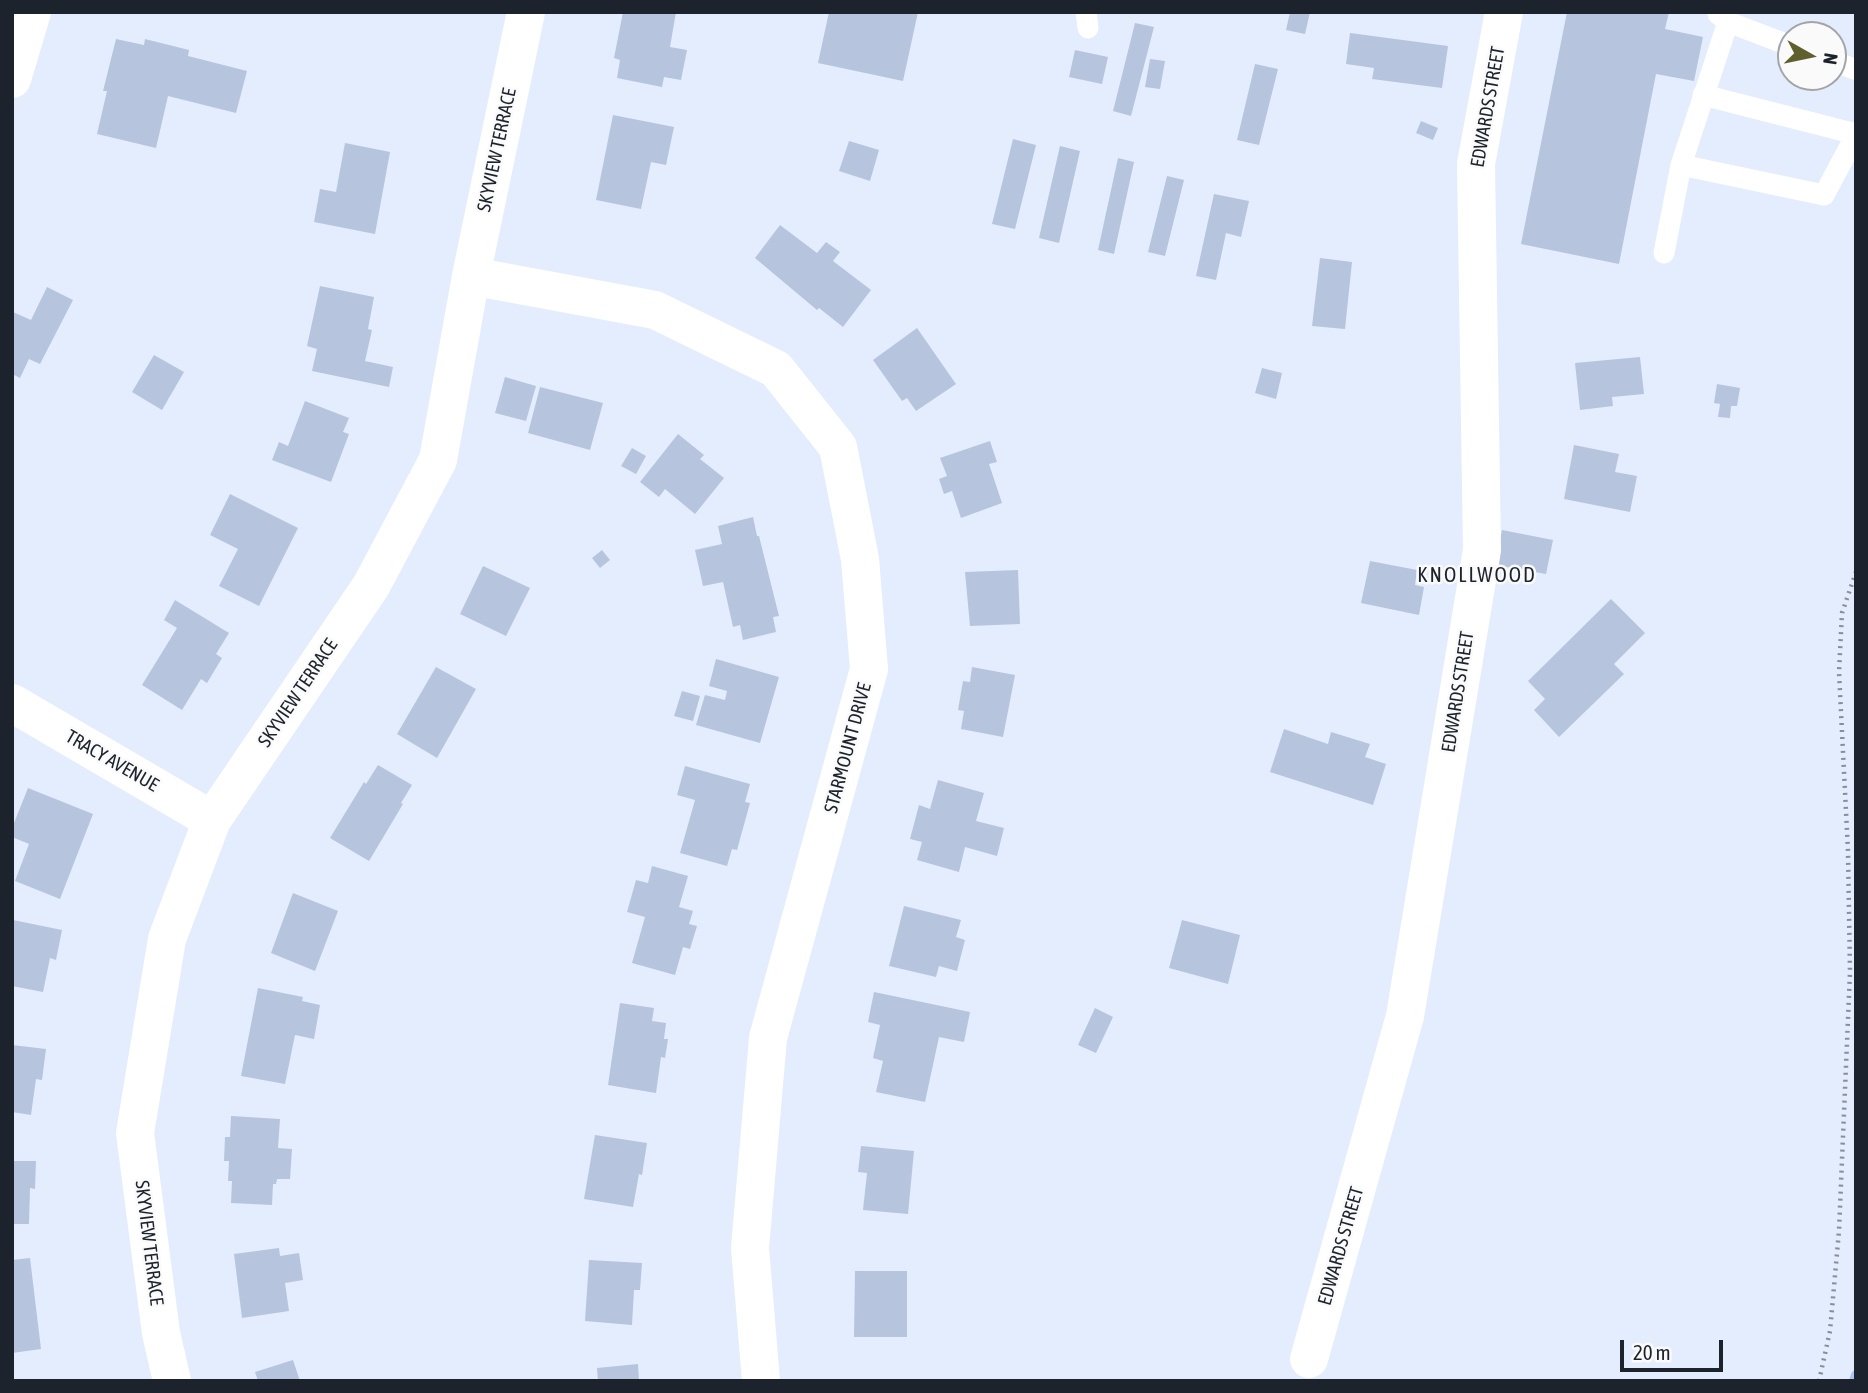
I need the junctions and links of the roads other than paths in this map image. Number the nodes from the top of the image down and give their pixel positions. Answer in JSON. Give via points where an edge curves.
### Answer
{"nodes":[{"id":1,"x":32,"y":12,"type":"edge"},
{"id":2,"x":526,"y":12,"type":"edge"},
{"id":3,"x":1504,"y":12,"type":"edge"},
{"id":4,"x":1722,"y":17,"type":"edge"},
{"id":5,"x":1777,"y":40,"type":"edge"},
{"id":6,"x":15,"y":60,"type":"edge"},
{"id":7,"x":1703,"y":95,"type":"junction"},
{"id":8,"x":1856,"y":135,"type":"edge"},
{"id":9,"x":1681,"y":165,"type":"junction"},
{"id":10,"x":1664,"y":253,"type":"dead end"},
{"id":11,"x":471,"y":276,"type":"junction"},
{"id":12,"x":12,"y":703,"type":"edge"},
{"id":13,"x":212,"y":820,"type":"junction"},
{"id":14,"x":1310,"y":1359,"type":"dead end"},
{"id":15,"x":172,"y":1381,"type":"edge"},
{"id":16,"x":761,"y":1381,"type":"edge"}],
"edges":[{"from":1,"to":6,"type":"street"},
{"from":2,"to":11,"type":"street","name":"SKYVIEW TERRACE"},
{"from":3,"to":14,"type":"street","name":"EDWARDS STREET","via":[[1476,164],[1482,550],[1405,1016]]},
{"from":4,"to":5,"type":"lane"},
{"from":4,"to":7,"type":"lane"},
{"from":7,"to":8,"type":"lane"},
{"from":7,"to":9,"type":"lane"},
{"from":8,"to":9,"type":"lane","via":[[1824,195]]},
{"from":9,"to":10,"type":"lane"},
{"from":11,"to":13,"type":"street","name":"SKYVIEW TERRACE","via":[[438,460],[371,586]]},
{"from":11,"to":16,"type":"street","name":"STARMOUNT DRIVE","via":[[655,310],[776,369],[838,447],[860,559],[869,670],[768,1038],[750,1248]]},
{"from":12,"to":13,"type":"street","name":"TRACY AVENUE"},
{"from":13,"to":15,"type":"street","name":"SKYVIEW TERRACE","via":[[167,939],[135,1132],[161,1333]]}]}
